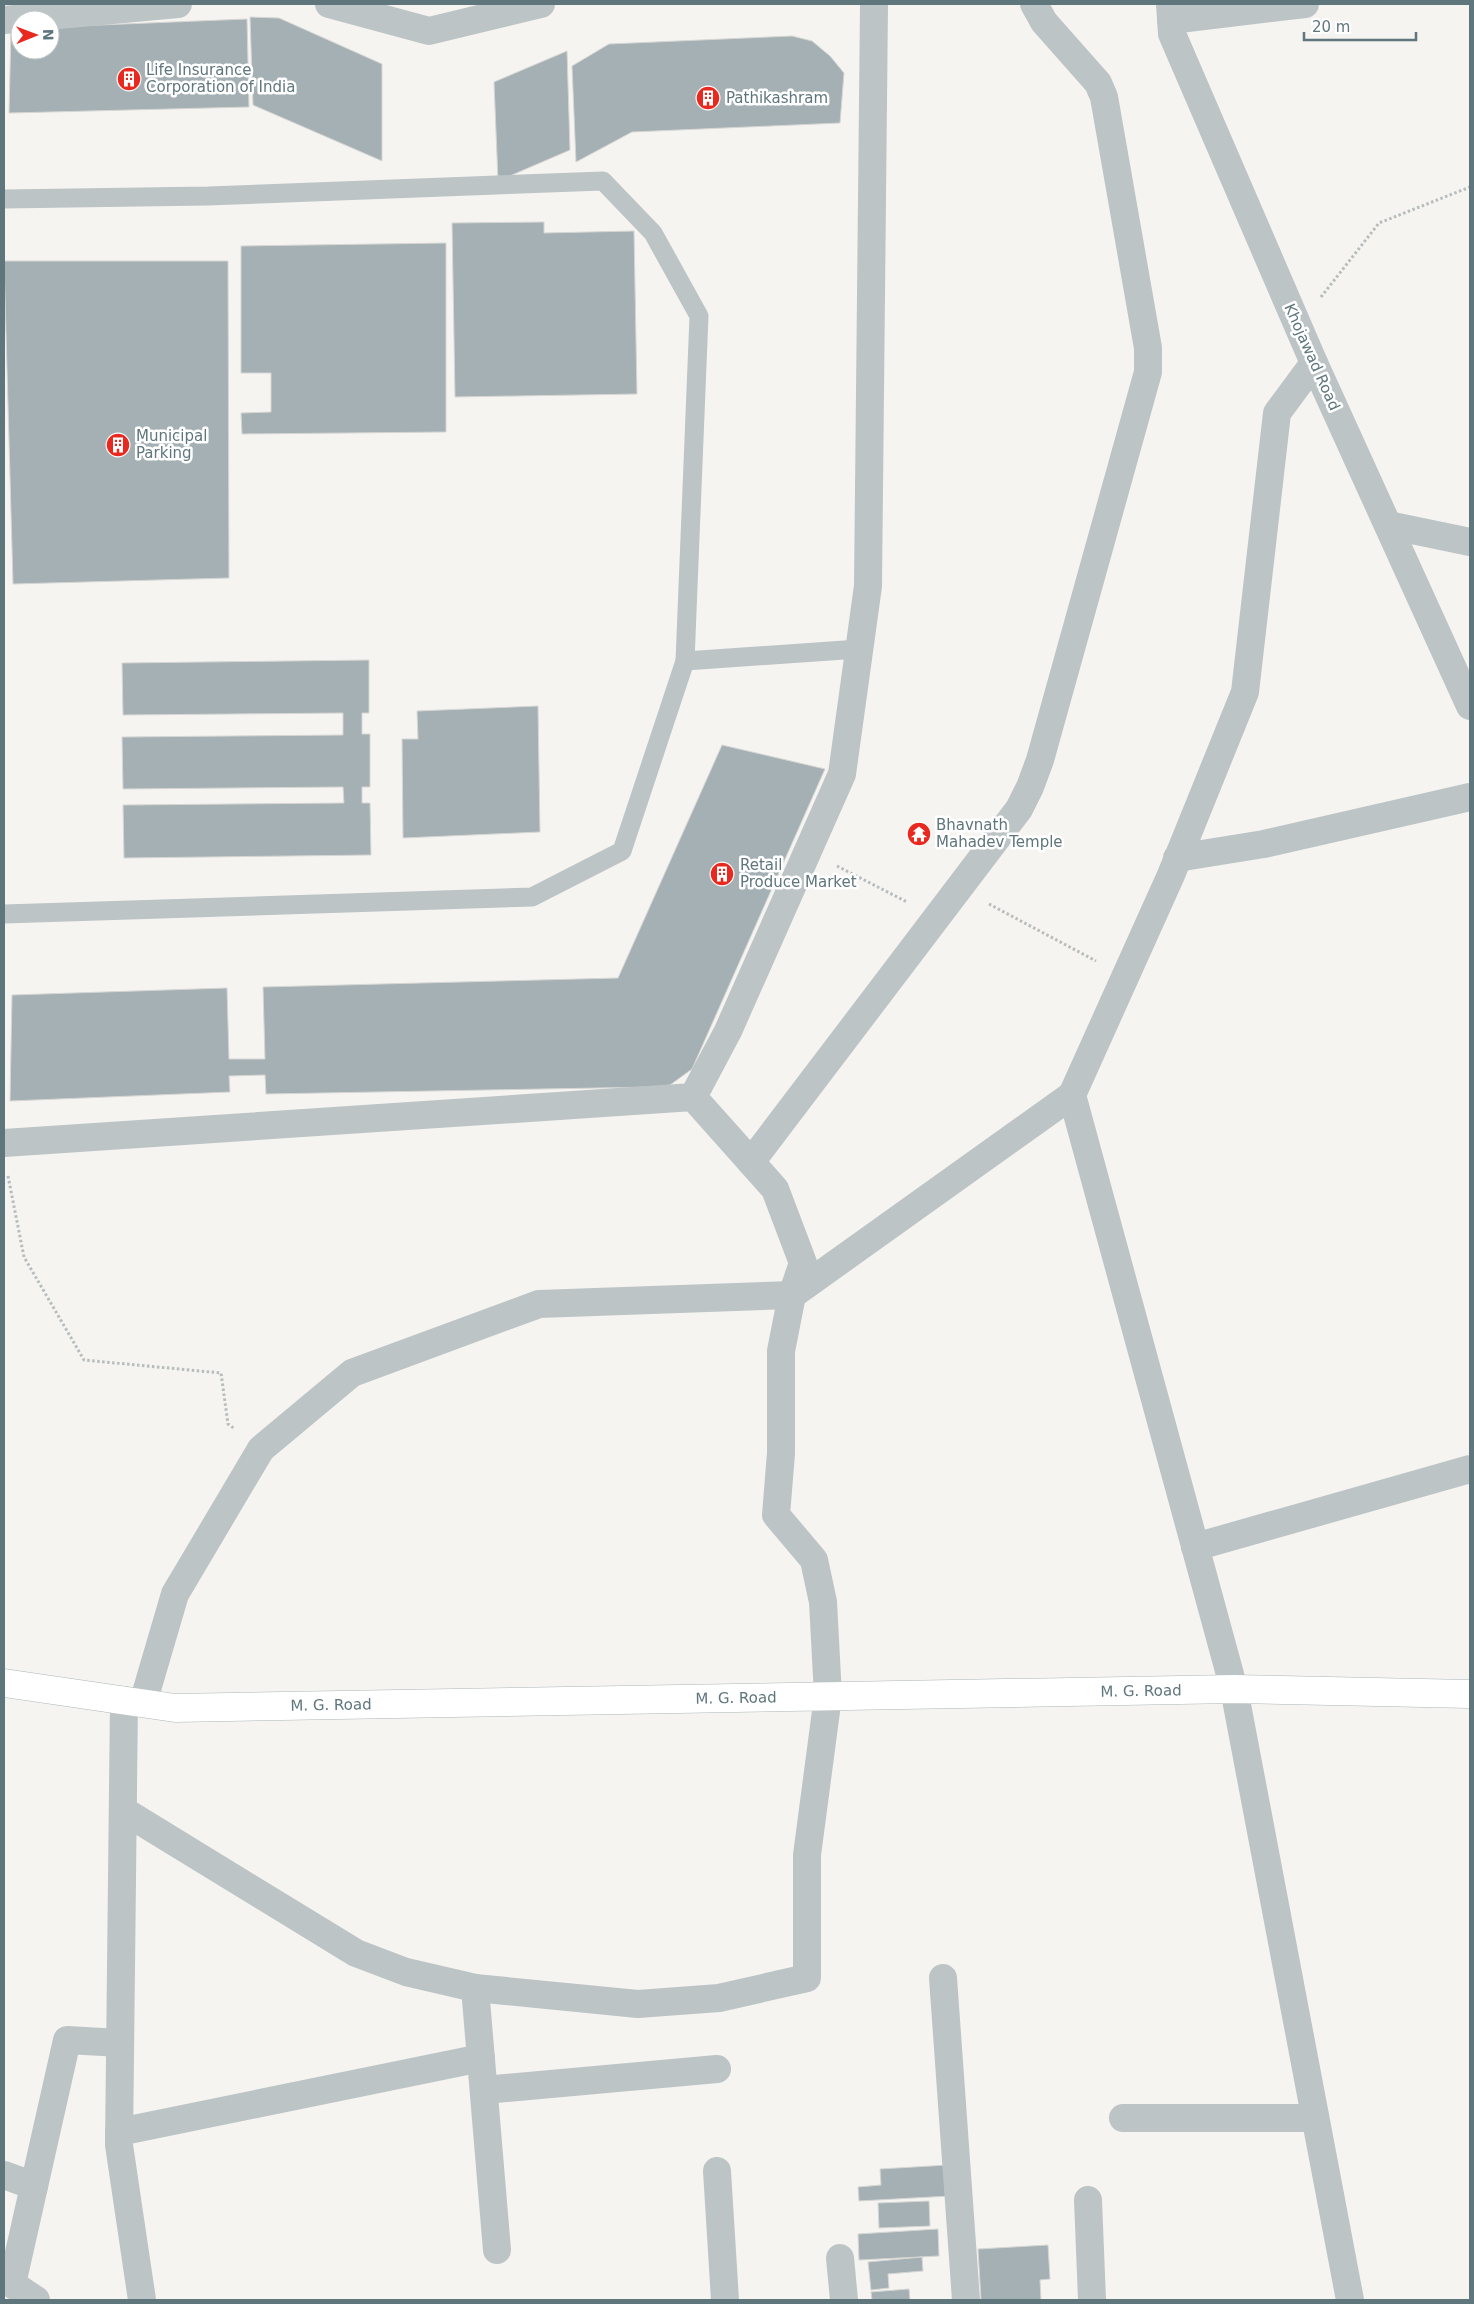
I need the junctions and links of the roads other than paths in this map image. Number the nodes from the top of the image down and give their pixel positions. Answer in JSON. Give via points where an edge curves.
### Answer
{"nodes":[{"id":1,"x":178,"y":4,"type":"edge"},
{"id":2,"x":329,"y":4,"type":"edge"},
{"id":3,"x":540,"y":4,"type":"edge"},
{"id":4,"x":874,"y":4,"type":"edge"},
{"id":5,"x":1034,"y":4,"type":"edge"},
{"id":6,"x":1305,"y":4,"type":"edge"},
{"id":7,"x":1170,"y":12,"type":"edge"},
{"id":8,"x":4,"y":20,"type":"edge"},
{"id":9,"x":4,"y":199,"type":"edge"},
{"id":10,"x":1314,"y":363,"type":"junction"},
{"id":11,"x":1388,"y":525,"type":"junction"},
{"id":12,"x":1470,"y":542,"type":"edge"},
{"id":13,"x":859,"y":649,"type":"junction"},
{"id":14,"x":685,"y":661,"type":"junction"},
{"id":15,"x":1470,"y":706,"type":"edge"},
{"id":16,"x":1470,"y":798,"type":"edge"},
{"id":17,"x":1177,"y":858,"type":"junction"},
{"id":18,"x":4,"y":914,"type":"edge"},
{"id":19,"x":1072,"y":1095,"type":"junction"},
{"id":20,"x":693,"y":1097,"type":"junction"},
{"id":21,"x":4,"y":1143,"type":"edge"},
{"id":22,"x":751,"y":1162,"type":"junction"},
{"id":23,"x":792,"y":1295,"type":"junction"},
{"id":24,"x":1470,"y":1469,"type":"edge"},
{"id":25,"x":1195,"y":1546,"type":"junction"},
{"id":26,"x":4,"y":1683,"type":"edge"},
{"id":27,"x":1234,"y":1689,"type":"junction"},
{"id":28,"x":1470,"y":1694,"type":"edge"},
{"id":29,"x":828,"y":1696,"type":"junction"},
{"id":30,"x":134,"y":1702,"type":"junction"},
{"id":31,"x":124,"y":1812,"type":"junction"},
{"id":32,"x":943,"y":1978,"type":"dead end"},
{"id":33,"x":475,"y":1988,"type":"junction"},
{"id":34,"x":120,"y":2043,"type":"junction"},
{"id":35,"x":481,"y":2058,"type":"junction"},
{"id":36,"x":717,"y":2070,"type":"dead end"},
{"id":37,"x":484,"y":2090,"type":"junction"},
{"id":38,"x":1123,"y":2118,"type":"dead end"},
{"id":39,"x":1315,"y":2118,"type":"junction"},
{"id":40,"x":119,"y":2132,"type":"junction"},
{"id":41,"x":716,"y":2171,"type":"dead end"},
{"id":42,"x":4,"y":2175,"type":"edge"},
{"id":43,"x":34,"y":2186,"type":"junction"},
{"id":44,"x":1088,"y":2200,"type":"dead end"},
{"id":45,"x":497,"y":2250,"type":"dead end"},
{"id":46,"x":840,"y":2258,"type":"dead end"},
{"id":47,"x":36,"y":2300,"type":"edge"},
{"id":48,"x":142,"y":2300,"type":"edge"},
{"id":49,"x":725,"y":2300,"type":"edge"},
{"id":50,"x":844,"y":2300,"type":"edge"},
{"id":51,"x":966,"y":2300,"type":"edge"},
{"id":52,"x":1092,"y":2300,"type":"edge"},
{"id":53,"x":1350,"y":2300,"type":"edge"}],
"edges":[{"from":1,"to":8,"type":"street"},
{"from":2,"to":3,"type":"street","via":[[429,30]]},
{"from":4,"to":13,"type":"street","via":[[868,586]]},
{"from":5,"to":22,"type":"street","via":[[1044,22],[1098,83],[1104,97],[1148,348],[1148,372],[1040,760],[1019,809]]},
{"from":6,"to":7,"type":"street"},
{"from":7,"to":10,"type":"street","name":"Khojawad Road","via":[[1172,34]]},
{"from":9,"to":14,"type":"lane","via":[[208,196],[603,181],[653,233],[699,316]]},
{"from":10,"to":11,"type":"street","name":"Khojawad Road"},
{"from":10,"to":17,"type":"street","via":[[1277,413],[1245,692]]},
{"from":11,"to":12,"type":"street"},
{"from":11,"to":15,"type":"street","name":"Khojawad Road"},
{"from":13,"to":14,"type":"lane"},
{"from":13,"to":20,"type":"street","via":[[842,774],[728,1031]]},
{"from":14,"to":18,"type":"lane","via":[[622,851],[532,897]]},
{"from":16,"to":17,"type":"street","via":[[1264,844]]},
{"from":17,"to":19,"type":"street"},
{"from":19,"to":23,"type":"street"},
{"from":19,"to":25,"type":"street"},
{"from":20,"to":21,"type":"street"},
{"from":20,"to":22,"type":"street"},
{"from":22,"to":23,"type":"street","via":[[776,1189],[803,1263]]},
{"from":23,"to":29,"type":"street","via":[[781,1350],[781,1453],[776,1515],[814,1560],[822,1602]]},
{"from":23,"to":30,"type":"street","via":[[539,1304],[352,1373],[261,1449],[176,1594]]},
{"from":24,"to":25,"type":"street"},
{"from":25,"to":27,"type":"street"},
{"from":26,"to":30,"type":"main road","name":"M. G. Road"},
{"from":27,"to":28,"type":"main road","name":"M. G. Road"},
{"from":27,"to":29,"type":"main road","name":"M. G. Road"},
{"from":27,"to":39,"type":"street"},
{"from":29,"to":30,"type":"main road","name":"M. G. Road","via":[[175,1708]]},
{"from":29,"to":33,"type":"street","via":[[807,1855],[807,1978],[719,1998],[638,2004]]},
{"from":30,"to":31,"type":"street"},
{"from":31,"to":33,"type":"street","via":[[356,1953],[406,1972]]},
{"from":31,"to":34,"type":"street"},
{"from":32,"to":51,"type":"street"},
{"from":33,"to":35,"type":"street"},
{"from":34,"to":40,"type":"street"},
{"from":34,"to":43,"type":"street","via":[[67,2040]]},
{"from":35,"to":37,"type":"street"},
{"from":35,"to":40,"type":"street"},
{"from":36,"to":37,"type":"street"},
{"from":37,"to":45,"type":"street"},
{"from":38,"to":39,"type":"street"},
{"from":39,"to":53,"type":"street"},
{"from":40,"to":48,"type":"street"},
{"from":41,"to":49,"type":"street"},
{"from":42,"to":43,"type":"street"},
{"from":43,"to":47,"type":"street","via":[[12,2284]]},
{"from":44,"to":52,"type":"street"},
{"from":46,"to":50,"type":"street"}]}
